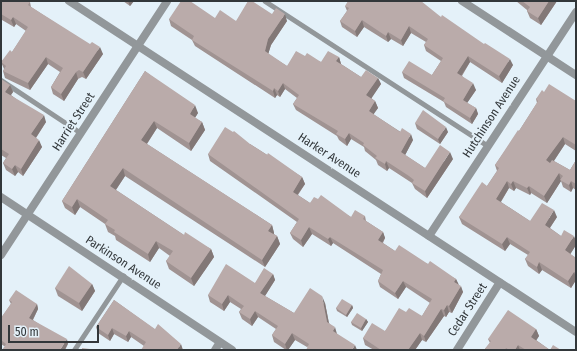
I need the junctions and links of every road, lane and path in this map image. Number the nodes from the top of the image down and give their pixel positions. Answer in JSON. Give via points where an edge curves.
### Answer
{"nodes":[{"id":1,"x":69,"y":1,"type":"edge"},
{"id":2,"x":167,"y":1,"type":"edge"},
{"id":3,"x":265,"y":1,"type":"edge"},
{"id":4,"x":462,"y":1,"type":"edge"},
{"id":5,"x":576,"y":12,"type":"edge"},
{"id":6,"x":138,"y":46,"type":"junction"},
{"id":7,"x":547,"y":56,"type":"junction"},
{"id":8,"x":576,"y":75,"type":"edge"},
{"id":9,"x":1,"y":80,"type":"edge"},
{"id":10,"x":81,"y":133,"type":"junction"},
{"id":11,"x":488,"y":146,"type":"junction"},
{"id":12,"x":1,"y":198,"type":"edge"},
{"id":13,"x":28,"y":215,"type":"junction"},
{"id":14,"x":430,"y":236,"type":"junction"},
{"id":15,"x":1,"y":255,"type":"edge"},
{"id":16,"x":122,"y":276,"type":"junction"},
{"id":17,"x":500,"y":282,"type":"junction"},
{"id":18,"x":576,"y":332,"type":"edge"},
{"id":19,"x":220,"y":342,"type":"junction"},
{"id":20,"x":74,"y":350,"type":"edge"},
{"id":21,"x":215,"y":350,"type":"edge"},
{"id":22,"x":232,"y":350,"type":"edge"},
{"id":23,"x":457,"y":350,"type":"edge"}],
"edges":[{"from":1,"to":6,"type":"street","name":"Harker Avenue"},
{"from":2,"to":6,"type":"street","name":"Harriet Street"},
{"from":3,"to":11,"type":"lane"},
{"from":4,"to":7,"type":"street"},
{"from":5,"to":7,"type":"street","name":"Hutchinson Avenue"},
{"from":6,"to":10,"type":"street","name":"Harriet Street"},
{"from":6,"to":14,"type":"street","name":"Harker Avenue"},
{"from":7,"to":8,"type":"street"},
{"from":7,"to":11,"type":"street","name":"Hutchinson Avenue"},
{"from":9,"to":10,"type":"lane"},
{"from":10,"to":13,"type":"street","name":"Harriet Street"},
{"from":11,"to":14,"type":"street","name":"Hutchinson Avenue"},
{"from":12,"to":13,"type":"street","name":"Parkinson Avenue"},
{"from":13,"to":15,"type":"street","name":"Harriet Street"},
{"from":13,"to":16,"type":"street","name":"Parkinson Avenue"},
{"from":14,"to":17,"type":"street","name":"Harker Avenue"},
{"from":16,"to":19,"type":"street","name":"Parkinson Avenue"},
{"from":16,"to":20,"type":"lane"},
{"from":17,"to":18,"type":"street","name":"Harker Avenue"},
{"from":17,"to":23,"type":"street","name":"Cedar Street"},
{"from":19,"to":21,"type":"street"},
{"from":19,"to":22,"type":"street","name":"Parkinson Avenue"}]}
